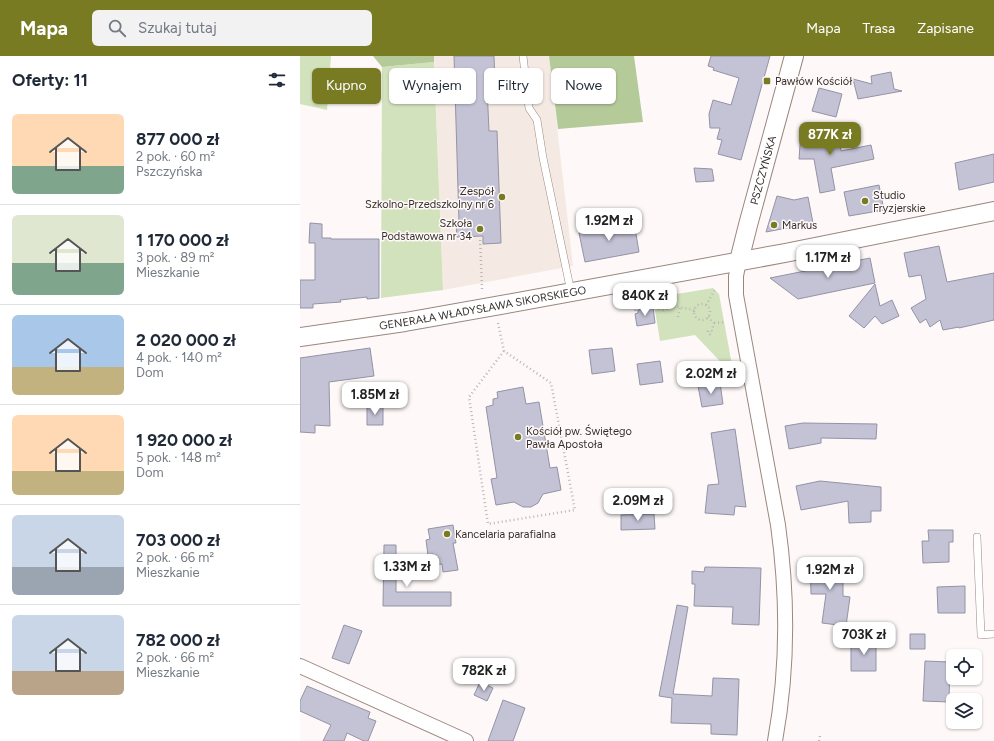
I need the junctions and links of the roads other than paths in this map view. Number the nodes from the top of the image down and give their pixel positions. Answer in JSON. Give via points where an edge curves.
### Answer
{"nodes":[{"id":1,"x":523,"y":56,"type":"edge"},
{"id":2,"x":794,"y":56,"type":"edge"},
{"id":3,"x":994,"y":211,"type":"edge"},
{"id":4,"x":739,"y":261,"type":"junction"},
{"id":5,"x":571,"y":292,"type":"junction"},
{"id":6,"x":300,"y":337,"type":"edge"},
{"id":7,"x":977,"y":537,"type":"dead end"},
{"id":8,"x":994,"y":634,"type":"edge"},
{"id":9,"x":300,"y":666,"type":"edge"},
{"id":10,"x":466,"y":741,"type":"edge"},
{"id":11,"x":775,"y":741,"type":"edge"}],
"edges":[{"from":1,"to":5,"type":"lane","via":[[529,108],[537,120]]},
{"from":2,"to":4,"type":"street","name":"PSZCZYŃSKA"},
{"from":3,"to":4,"type":"street","name":"GENERAŁA WŁADYSŁAWA SIKORSKIEGO"},
{"from":4,"to":5,"type":"street","name":"GENERAŁA WŁADYSŁAWA SIKORSKIEGO"},
{"from":4,"to":11,"type":"street","via":[[736,295],[783,560],[785,652]]},
{"from":5,"to":6,"type":"street","name":"GENERAŁA WŁADYSŁAWA SIKORSKIEGO","via":[[405,322]]},
{"from":7,"to":8,"type":"lane","via":[[981,635]]},
{"from":9,"to":10,"type":"street"}]}
